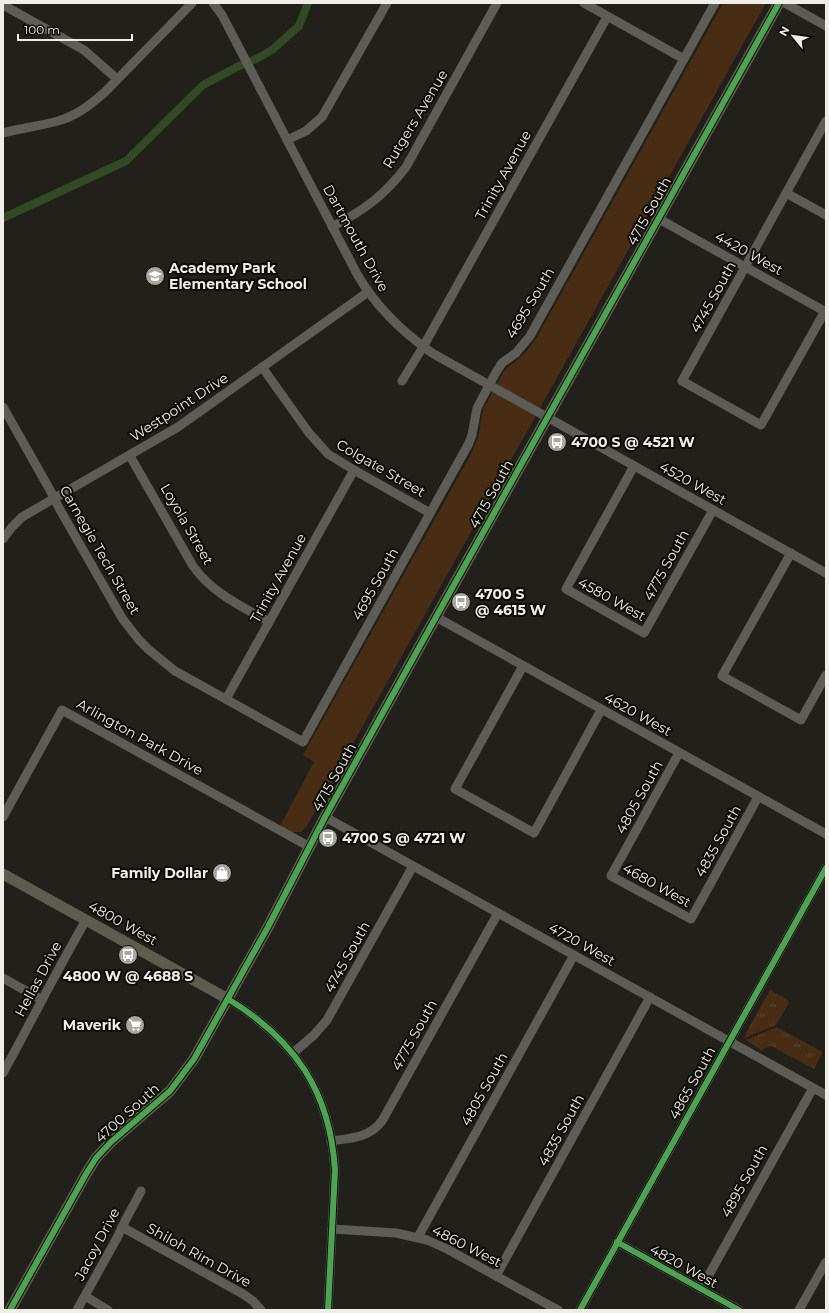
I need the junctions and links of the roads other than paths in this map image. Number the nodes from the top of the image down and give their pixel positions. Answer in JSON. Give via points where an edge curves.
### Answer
{"nodes":[{"id":1,"x":192,"y":3,"type":"edge"},
{"id":2,"x":213,"y":3,"type":"edge"},
{"id":3,"x":387,"y":3,"type":"edge"},
{"id":4,"x":497,"y":3,"type":"edge"},
{"id":5,"x":584,"y":3,"type":"edge"},
{"id":6,"x":715,"y":3,"type":"edge"},
{"id":7,"x":779,"y":3,"type":"edge"},
{"id":8,"x":785,"y":3,"type":"edge"},
{"id":9,"x":3,"y":4,"type":"edge"},
{"id":10,"x":607,"y":17,"type":"junction"},
{"id":11,"x":826,"y":26,"type":"edge"},
{"id":12,"x":684,"y":59,"type":"junction"},
{"id":13,"x":117,"y":79,"type":"junction"},
{"id":14,"x":826,"y":122,"type":"edge"},
{"id":15,"x":3,"y":133,"type":"edge"},
{"id":16,"x":287,"y":140,"type":"junction"},
{"id":17,"x":786,"y":193,"type":"junction"},
{"id":18,"x":826,"y":215,"type":"edge"},
{"id":19,"x":659,"y":219,"type":"junction"},
{"id":20,"x":332,"y":227,"type":"junction"},
{"id":21,"x":745,"y":267,"type":"junction"},
{"id":22,"x":368,"y":292,"type":"junction"},
{"id":23,"x":825,"y":311,"type":"edge"},
{"id":24,"x":423,"y":347,"type":"junction"},
{"id":25,"x":262,"y":367,"type":"junction"},
{"id":26,"x":402,"y":381,"type":"dead end"},
{"id":27,"x":489,"y":385,"type":"junction"},
{"id":28,"x":3,"y":407,"type":"edge"},
{"id":29,"x":547,"y":418,"type":"junction"},
{"id":30,"x":6,"y":420,"type":"edge"},
{"id":31,"x":130,"y":456,"type":"junction"},
{"id":32,"x":634,"y":466,"type":"junction"},
{"id":33,"x":354,"y":470,"type":"junction"},
{"id":34,"x":54,"y":499,"type":"junction"},
{"id":35,"x":713,"y":510,"type":"junction"},
{"id":36,"x":430,"y":513,"type":"junction"},
{"id":37,"x":3,"y":539,"type":"edge"},
{"id":38,"x":791,"y":553,"type":"junction"},
{"id":39,"x":826,"y":573,"type":"edge"},
{"id":40,"x":436,"y":617,"type":"junction"},
{"id":41,"x":269,"y":622,"type":"junction"},
{"id":42,"x":644,"y":633,"type":"joint"},
{"id":43,"x":523,"y":666,"type":"junction"},
{"id":44,"x":826,"y":675,"type":"edge"},
{"id":45,"x":226,"y":699,"type":"junction"},
{"id":46,"x":601,"y":710,"type":"junction"},
{"id":47,"x":303,"y":742,"type":"joint"},
{"id":48,"x":679,"y":753,"type":"junction"},
{"id":49,"x":758,"y":797,"type":"junction"},
{"id":50,"x":3,"y":816,"type":"edge"},
{"id":51,"x":325,"y":817,"type":"junction"},
{"id":52,"x":826,"y":834,"type":"edge"},
{"id":53,"x":310,"y":847,"type":"junction"},
{"id":54,"x":413,"y":866,"type":"junction"},
{"id":55,"x":826,"y":868,"type":"edge"},
{"id":56,"x":3,"y":874,"type":"edge"},
{"id":57,"x":611,"y":876,"type":"joint"},
{"id":58,"x":498,"y":913,"type":"junction"},
{"id":59,"x":691,"y":919,"type":"joint"},
{"id":60,"x":86,"y":920,"type":"junction"},
{"id":61,"x":574,"y":955,"type":"junction"},
{"id":62,"x":3,"y":978,"type":"edge"},
{"id":63,"x":650,"y":998,"type":"junction"},
{"id":64,"x":228,"y":999,"type":"junction"},
{"id":65,"x":42,"y":1000,"type":"junction"},
{"id":66,"x":729,"y":1041,"type":"junction"},
{"id":67,"x":293,"y":1053,"type":"junction"},
{"id":68,"x":3,"y":1073,"type":"edge"},
{"id":69,"x":813,"y":1088,"type":"junction"},
{"id":70,"x":826,"y":1095,"type":"edge"},
{"id":71,"x":331,"y":1141,"type":"junction"},
{"id":72,"x":141,"y":1191,"type":"dead end"},
{"id":73,"x":122,"y":1227,"type":"junction"},
{"id":74,"x":332,"y":1229,"type":"junction"},
{"id":75,"x":418,"y":1237,"type":"junction"},
{"id":76,"x":617,"y":1242,"type":"junction"},
{"id":77,"x":826,"y":1262,"type":"edge"},
{"id":78,"x":496,"y":1276,"type":"junction"},
{"id":79,"x":701,"y":1288,"type":"junction"},
{"id":80,"x":85,"y":1296,"type":"junction"},
{"id":81,"x":10,"y":1310,"type":"edge"},
{"id":82,"x":77,"y":1310,"type":"edge"},
{"id":83,"x":108,"y":1310,"type":"edge"},
{"id":84,"x":261,"y":1310,"type":"edge"},
{"id":85,"x":328,"y":1310,"type":"edge"},
{"id":86,"x":558,"y":1310,"type":"edge"},
{"id":87,"x":580,"y":1310,"type":"edge"},
{"id":88,"x":739,"y":1310,"type":"edge"},
{"id":89,"x":799,"y":1310,"type":"edge"}],
"edges":[{"from":1,"to":13,"type":"street"},
{"from":2,"to":16,"type":"street","name":"Dartmouth Drive","via":[[222,15]]},
{"from":3,"to":16,"type":"street","via":[[322,117],[306,131]]},
{"from":4,"to":20,"type":"street","name":"Rutgers Avenue","via":[[406,167],[375,200]]},
{"from":5,"to":10,"type":"street"},
{"from":6,"to":12,"type":"street","name":"4695 South"},
{"from":7,"to":19,"type":"main road","name":"4715 South"},
{"from":8,"to":11,"type":"street"},
{"from":9,"to":13,"type":"street","via":[[84,50]]},
{"from":10,"to":12,"type":"street"},
{"from":10,"to":24,"type":"street","name":"Trinity Avenue"},
{"from":12,"to":27,"type":"street","name":"4695 South","via":[[530,336],[516,353],[502,363]]},
{"from":13,"to":15,"type":"street","via":[[92,103],[77,113],[60,120]]},
{"from":14,"to":17,"type":"street","name":"4745 South"},
{"from":16,"to":20,"type":"street","name":"Dartmouth Drive"},
{"from":17,"to":18,"type":"street"},
{"from":17,"to":21,"type":"street","name":"4745 South"},
{"from":19,"to":21,"type":"street","name":"4420 West"},
{"from":19,"to":29,"type":"main road","name":"4715 South"},
{"from":20,"to":22,"type":"street","name":"Dartmouth Drive"},
{"from":21,"to":23,"type":"street","name":"4420 West"},
{"from":21,"to":23,"type":"street","name":"4745 South","via":[[682,381],[761,425]]},
{"from":22,"to":24,"type":"street","name":"Dartmouth Drive","via":[[383,312]]},
{"from":22,"to":25,"type":"street","name":"Westpoint Drive"},
{"from":24,"to":26,"type":"street","name":"Trinity Avenue"},
{"from":24,"to":27,"type":"street","name":"Dartmouth Drive"},
{"from":25,"to":31,"type":"street","name":"Westpoint Drive","via":[[178,427]]},
{"from":25,"to":33,"type":"street","name":"Colgate Street","via":[[318,444],[332,457]]},
{"from":27,"to":29,"type":"street","name":"Dartmouth Drive"},
{"from":27,"to":36,"type":"street","name":"4695 South","via":[[477,408],[468,445]]},
{"from":28,"to":30,"type":"street","name":"Carnegie Tech Street"},
{"from":29,"to":32,"type":"street","name":"4520 West"},
{"from":29,"to":40,"type":"main road","name":"4715 South"},
{"from":30,"to":34,"type":"street","name":"Carnegie Tech Street"},
{"from":31,"to":34,"type":"street","name":"Westpoint Drive"},
{"from":31,"to":41,"type":"street","name":"Loyola Street","via":[[200,575],[224,597]]},
{"from":32,"to":35,"type":"street","name":"4520 West"},
{"from":32,"to":42,"type":"street","name":"4580 West","via":[[566,589]]},
{"from":33,"to":36,"type":"street","name":"Colgate Street"},
{"from":33,"to":41,"type":"street","name":"Trinity Avenue"},
{"from":34,"to":37,"type":"street","name":"Westpoint Drive","via":[[22,517]]},
{"from":34,"to":45,"type":"street","name":"Carnegie Tech Street","via":[[115,608],[139,640],[175,671]]},
{"from":35,"to":38,"type":"street","name":"4520 West"},
{"from":35,"to":42,"type":"street","name":"4775 South"},
{"from":36,"to":47,"type":"street","name":"4695 South"},
{"from":38,"to":39,"type":"street","name":"4520 West"},
{"from":38,"to":44,"type":"street","via":[[722,676],[801,720]]},
{"from":40,"to":43,"type":"street","name":"4620 West"},
{"from":40,"to":51,"type":"main road","name":"4715 South"},
{"from":41,"to":45,"type":"street","name":"Trinity Avenue"},
{"from":43,"to":46,"type":"street","name":"4620 West"},
{"from":43,"to":46,"type":"street","via":[[455,789],[534,833]]},
{"from":45,"to":47,"type":"street","name":"Carnegie Tech Street"},
{"from":46,"to":48,"type":"street","name":"4620 West"},
{"from":48,"to":49,"type":"street","name":"4620 West"},
{"from":48,"to":57,"type":"street","name":"4805 South"},
{"from":49,"to":52,"type":"street","name":"4620 West"},
{"from":49,"to":59,"type":"street","name":"4835 South"},
{"from":50,"to":53,"type":"street","name":"Arlington Park Drive","via":[[62,710]]},
{"from":51,"to":53,"type":"main road","name":"4715 South"},
{"from":51,"to":54,"type":"street","name":"4720 West"},
{"from":53,"to":64,"type":"main road","name":"4715 South"},
{"from":54,"to":58,"type":"street","name":"4720 West"},
{"from":54,"to":67,"type":"street","name":"4745 South","via":[[327,1020]]},
{"from":55,"to":66,"type":"street","name":"4865 South"},
{"from":56,"to":60,"type":"main road","name":"4800 West"},
{"from":57,"to":59,"type":"street","name":"4680 West"},
{"from":58,"to":61,"type":"street","name":"4720 West"},
{"from":58,"to":71,"type":"street","name":"4775 South","via":[[382,1121],[367,1134]]},
{"from":60,"to":64,"type":"main road","name":"4800 West"},
{"from":60,"to":65,"type":"street","name":"Hellas Drive"},
{"from":61,"to":63,"type":"street","name":"4720 West"},
{"from":61,"to":75,"type":"street","name":"4805 South"},
{"from":62,"to":65,"type":"street"},
{"from":63,"to":66,"type":"street","name":"4720 West"},
{"from":63,"to":78,"type":"street","name":"4835 South"},
{"from":64,"to":67,"type":"street","via":[[254,1015]]},
{"from":64,"to":81,"type":"main road","name":"4700 South","via":[[194,1060],[170,1091],[96,1158]]},
{"from":65,"to":68,"type":"street","name":"Hellas Drive"},
{"from":66,"to":69,"type":"street","name":"4720 West"},
{"from":66,"to":76,"type":"street","name":"4865 South"},
{"from":67,"to":71,"type":"street","via":[[320,1099]]},
{"from":69,"to":70,"type":"street","name":"4720 West"},
{"from":69,"to":79,"type":"street","name":"4895 South"},
{"from":71,"to":74,"type":"street","via":[[334,1170]]},
{"from":72,"to":73,"type":"street","name":"Jacoy Drive"},
{"from":73,"to":80,"type":"street","name":"Jacoy Drive"},
{"from":73,"to":84,"type":"street","name":"Shiloh Rim Drive","via":[[243,1294]]},
{"from":74,"to":75,"type":"street","name":"4860 West"},
{"from":74,"to":85,"type":"street"},
{"from":75,"to":78,"type":"street","name":"4860 West"},
{"from":76,"to":79,"type":"street","name":"4820 West"},
{"from":76,"to":87,"type":"street","name":"4865 South"},
{"from":77,"to":89,"type":"street"},
{"from":78,"to":86,"type":"street","name":"4860 West"},
{"from":79,"to":88,"type":"street","name":"4820 West"},
{"from":80,"to":82,"type":"street","name":"Jacoy Drive"},
{"from":80,"to":83,"type":"street"}]}
